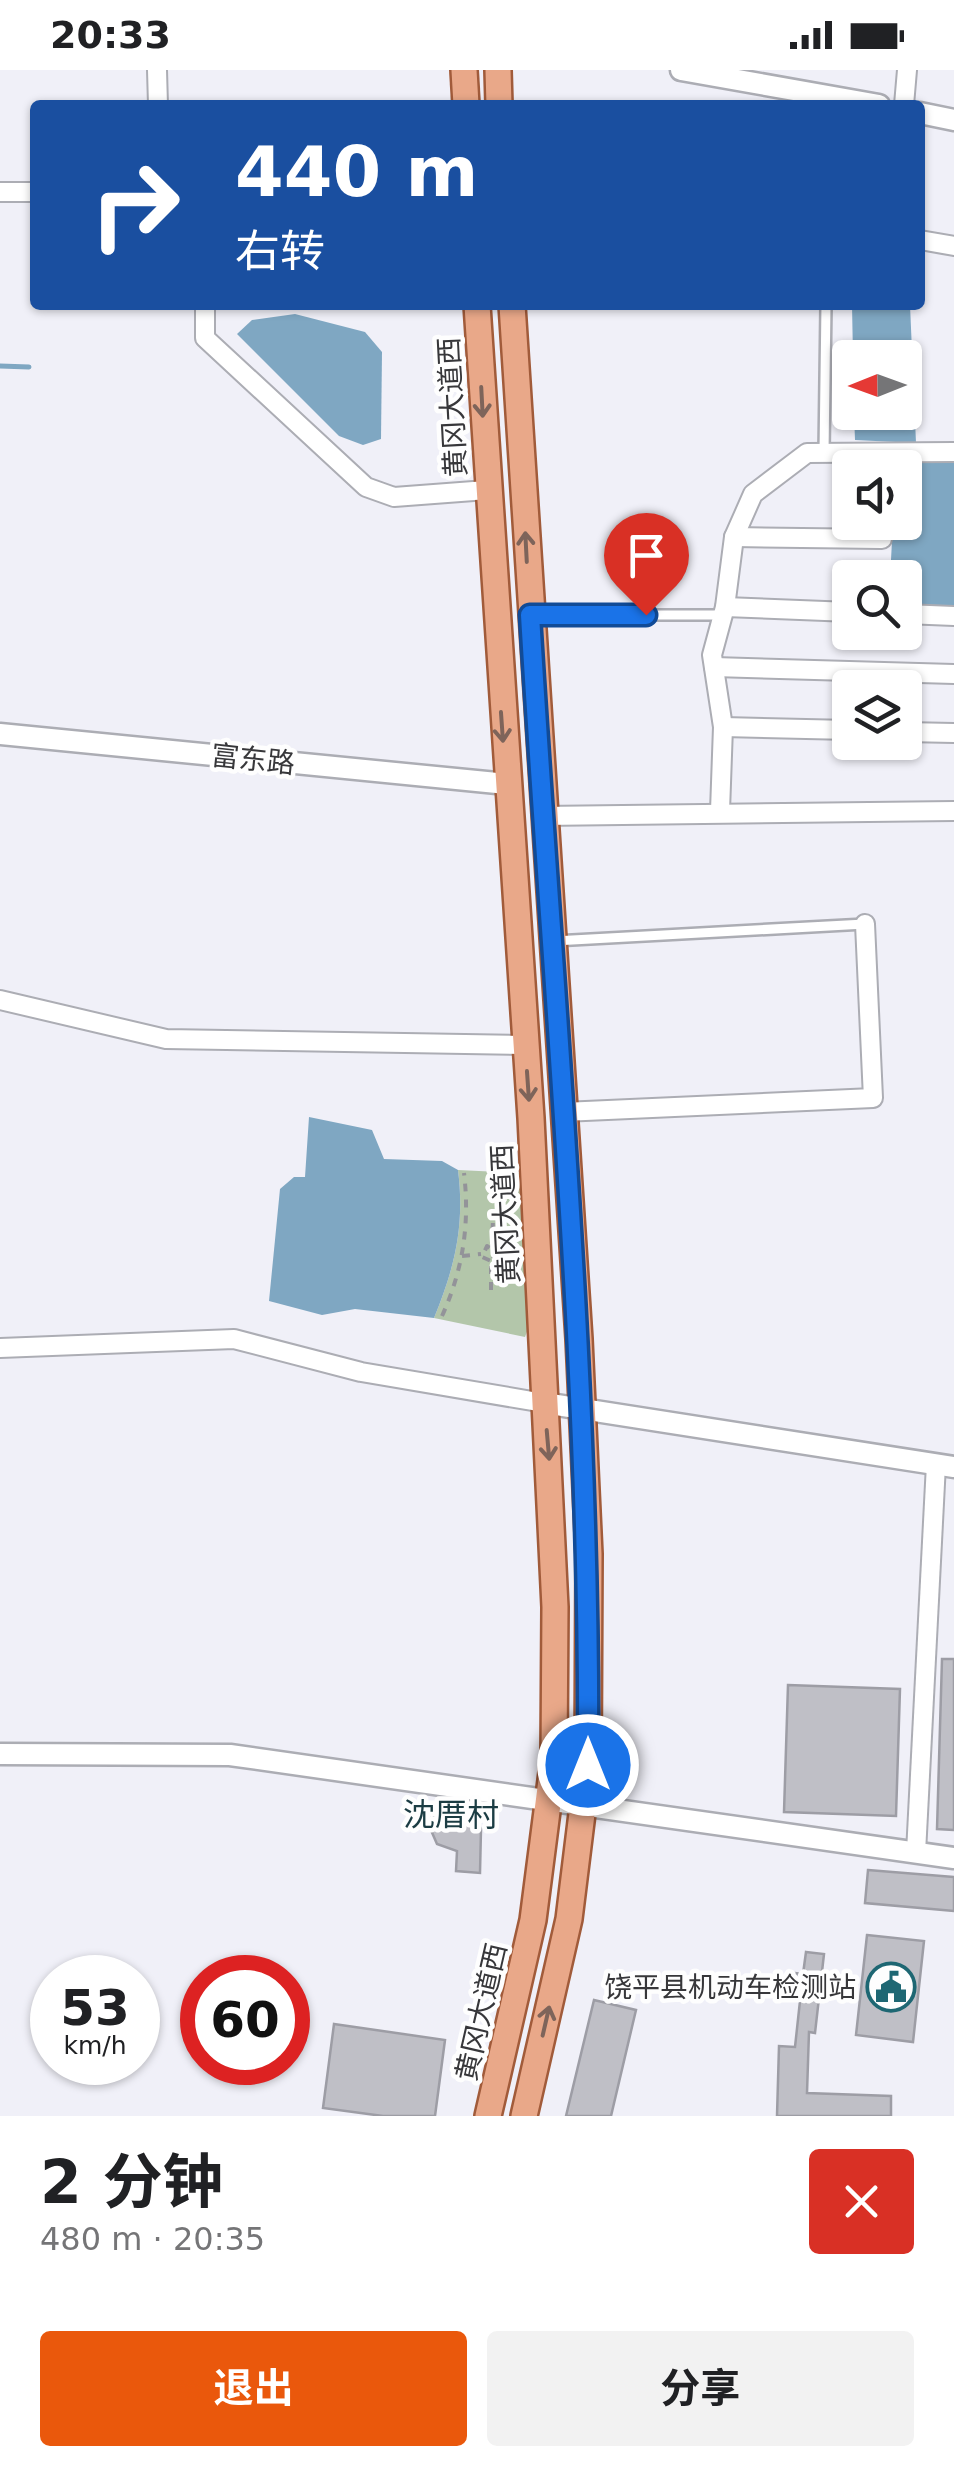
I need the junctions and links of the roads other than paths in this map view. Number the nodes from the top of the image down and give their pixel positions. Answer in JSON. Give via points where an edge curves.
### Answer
{"nodes":[{"id":1,"x":158,"y":70,"type":"edge"},
{"id":2,"x":464,"y":70,"type":"edge"},
{"id":3,"x":498,"y":70,"type":"edge"},
{"id":4,"x":682,"y":70,"type":"edge"},
{"id":5,"x":907,"y":70,"type":"edge"},
{"id":6,"x":158,"y":100,"type":"edge"},
{"id":7,"x":466,"y":100,"type":"edge"},
{"id":8,"x":500,"y":100,"type":"edge"},
{"id":9,"x":851,"y":100,"type":"edge"},
{"id":10,"x":904,"y":100,"type":"edge"},
{"id":11,"x":925,"y":114,"type":"edge"},
{"id":12,"x":954,"y":120,"type":"edge"},
{"id":13,"x":0,"y":192,"type":"edge"},
{"id":14,"x":30,"y":192,"type":"edge"},
{"id":15,"x":925,"y":241,"type":"edge"},
{"id":16,"x":954,"y":246,"type":"edge"},
{"id":17,"x":205,"y":310,"type":"edge"},
{"id":18,"x":477,"y":310,"type":"edge"},
{"id":19,"x":512,"y":310,"type":"edge"},
{"id":20,"x":826,"y":310,"type":"edge"},
{"id":21,"x":824,"y":452,"type":"junction"},
{"id":22,"x":954,"y":452,"type":"edge"},
{"id":23,"x":832,"y":453,"type":"edge"},
{"id":24,"x":922,"y":455,"type":"edge"},
{"id":25,"x":487,"y":490,"type":"junction"},
{"id":26,"x":734,"y":537,"type":"junction"},
{"id":27,"x":832,"y":538,"type":"edge"},
{"id":28,"x":724,"y":611,"type":"junction"},
{"id":29,"x":832,"y":612,"type":"edge"},
{"id":30,"x":530,"y":615,"type":"junction"},
{"id":31,"x":922,"y":615,"type":"edge"},
{"id":32,"x":954,"y":616,"type":"edge"},
{"id":33,"x":714,"y":666,"type":"junction"},
{"id":34,"x":954,"y":674,"type":"edge"},
{"id":35,"x":723,"y":727,"type":"junction"},
{"id":36,"x":832,"y":730,"type":"edge"},
{"id":37,"x":922,"y":732,"type":"edge"},
{"id":38,"x":954,"y":733,"type":"edge"},
{"id":39,"x":0,"y":734,"type":"edge"},
{"id":40,"x":506,"y":784,"type":"junction"},
{"id":41,"x":954,"y":811,"type":"edge"},
{"id":42,"x":720,"y":812,"type":"junction"},
{"id":43,"x":542,"y":816,"type":"junction"},
{"id":44,"x":865,"y":924,"type":"joint"},
{"id":45,"x":551,"y":941,"type":"junction"},
{"id":46,"x":0,"y":1000,"type":"edge"},
{"id":47,"x":526,"y":1045,"type":"junction"},
{"id":48,"x":563,"y":1112,"type":"junction"},
{"id":49,"x":0,"y":1348,"type":"edge"},
{"id":50,"x":544,"y":1403,"type":"junction"},
{"id":51,"x":582,"y":1410,"type":"junction"},
{"id":52,"x":945,"y":1466,"type":"edge"},
{"id":53,"x":0,"y":1754,"type":"edge"},
{"id":54,"x":548,"y":1802,"type":"junction"},
{"id":55,"x":583,"y":1806,"type":"junction"},
{"id":56,"x":916,"y":1852,"type":"junction"},
{"id":57,"x":954,"y":1858,"type":"edge"},
{"id":58,"x":488,"y":2116,"type":"edge"},
{"id":59,"x":524,"y":2116,"type":"edge"}],
"edges":[{"from":1,"to":6,"type":"street"},
{"from":2,"to":7,"type":"main road"},
{"from":3,"to":8,"type":"main road"},
{"from":4,"to":9,"type":"street"},
{"from":5,"to":10,"type":"street"},
{"from":11,"to":12,"type":"street"},
{"from":13,"to":14,"type":"street"},
{"from":15,"to":16,"type":"street"},
{"from":17,"to":25,"type":"street","via":[[205,338],[366,487],[394,496]]},
{"from":18,"to":25,"type":"main road","name":"黄冈大道西","one_way":true},
{"from":30,"to":19,"type":"main road","one_way":true},
{"from":20,"to":21,"type":"lane"},
{"from":21,"to":23,"type":"street"},
{"from":21,"to":26,"type":"street","via":[[807,453],[767,480],[753,494]]},
{"from":22,"to":24,"type":"street"},
{"from":25,"to":40,"type":"main road","name":"黄冈大道西","one_way":true},
{"from":26,"to":27,"type":"street"},
{"from":26,"to":28,"type":"street"},
{"from":28,"to":29,"type":"street"},
{"from":28,"to":30,"type":"lane"},
{"from":28,"to":33,"type":"street"},
{"from":30,"to":43,"type":"main road"},
{"from":31,"to":32,"type":"street"},
{"from":33,"to":34,"type":"street"},
{"from":33,"to":35,"type":"street"},
{"from":35,"to":36,"type":"street"},
{"from":35,"to":42,"type":"street"},
{"from":37,"to":38,"type":"street"},
{"from":39,"to":40,"type":"street","name":"富东路"},
{"from":40,"to":47,"type":"main road","name":"黄冈大道西"},
{"from":41,"to":42,"type":"street"},
{"from":42,"to":43,"type":"street"},
{"from":43,"to":45,"type":"main road"},
{"from":44,"to":45,"type":"lane"},
{"from":44,"to":48,"type":"street","via":[[873,1098]]},
{"from":45,"to":48,"type":"main road"},
{"from":46,"to":47,"type":"street","via":[[166,1039]]},
{"from":47,"to":50,"type":"main road","name":"黄冈大道西","one_way":true},
{"from":48,"to":51,"type":"main road"},
{"from":49,"to":50,"type":"street","via":[[234,1339],[361,1372]]},
{"from":50,"to":51,"type":"street"},
{"from":50,"to":54,"type":"main road","name":"黄冈大道西","one_way":true,"via":[[554,1505],[554,1757]]},
{"from":51,"to":52,"type":"street"},
{"from":51,"to":55,"type":"main road","via":[[589,1554]]},
{"from":52,"to":56,"type":"street"},
{"from":53,"to":54,"type":"street","via":[[230,1755]]},
{"from":54,"to":55,"type":"street"},
{"from":54,"to":58,"type":"main road","name":"黄冈大道西","via":[[533,1920]]},
{"from":55,"to":56,"type":"street"},
{"from":59,"to":55,"type":"main road","one_way":true,"via":[[569,1919]]},
{"from":56,"to":57,"type":"street"}]}
